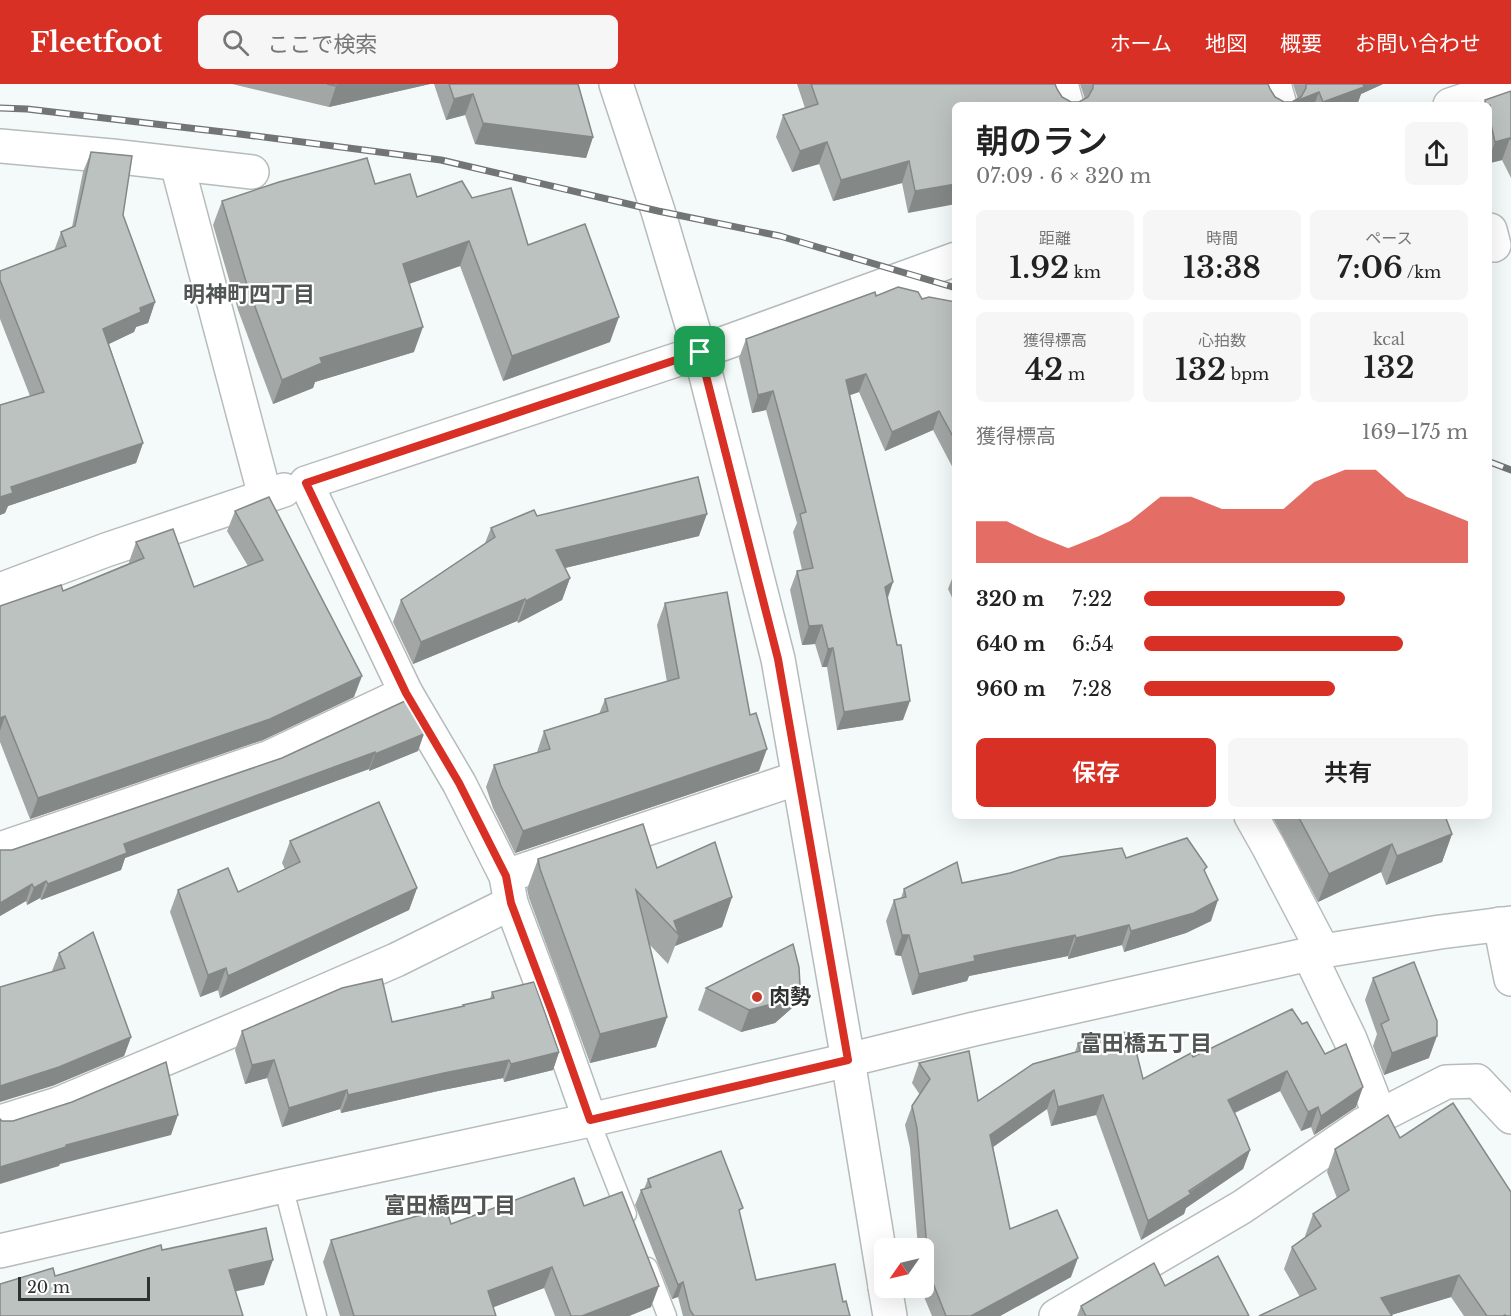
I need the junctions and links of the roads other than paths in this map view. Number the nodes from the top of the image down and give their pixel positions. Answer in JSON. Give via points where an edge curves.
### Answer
{"nodes":[{"id":1,"x":616,"y":84,"type":"edge"},
{"id":2,"x":1061,"y":84,"type":"edge"},
{"id":3,"x":1274,"y":84,"type":"edge"},
{"id":4,"x":1510,"y":84,"type":"edge"},
{"id":5,"x":1066,"y":102,"type":"edge"},
{"id":6,"x":1279,"y":102,"type":"edge"},
{"id":7,"x":1459,"y":102,"type":"edge"},
{"id":8,"x":0,"y":146,"type":"edge"},
{"id":9,"x":177,"y":164,"type":"junction"},
{"id":10,"x":252,"y":172,"type":"dead end"},
{"id":11,"x":952,"y":261,"type":"edge"},
{"id":12,"x":887,"y":285,"type":"junction"},
{"id":13,"x":952,"y":302,"type":"edge"},
{"id":14,"x":700,"y":352,"type":"junction"},
{"id":15,"x":306,"y":483,"type":"junction"},
{"id":16,"x":265,"y":496,"type":"junction"},
{"id":17,"x":0,"y":590,"type":"edge"},
{"id":18,"x":406,"y":693,"type":"junction"},
{"id":19,"x":798,"y":778,"type":"junction"},
{"id":20,"x":1253,"y":819,"type":"edge"},
{"id":21,"x":0,"y":849,"type":"edge"},
{"id":22,"x":509,"y":889,"type":"junction"},
{"id":23,"x":1505,"y":924,"type":"edge"},
{"id":24,"x":1316,"y":952,"type":"junction"},
{"id":25,"x":1511,"y":979,"type":"edge"},
{"id":26,"x":848,"y":1060,"type":"junction"},
{"id":27,"x":1380,"y":1116,"type":"junction"},
{"id":28,"x":1511,"y":1117,"type":"edge"},
{"id":29,"x":590,"y":1120,"type":"junction"},
{"id":30,"x":0,"y":1122,"type":"edge"},
{"id":31,"x":283,"y":1186,"type":"junction"},
{"id":32,"x":633,"y":1229,"type":"edge"},
{"id":33,"x":877,"y":1238,"type":"edge"},
{"id":34,"x":0,"y":1251,"type":"edge"},
{"id":35,"x":642,"y":1251,"type":"edge"},
{"id":36,"x":887,"y":1298,"type":"edge"},
{"id":37,"x":317,"y":1316,"type":"edge"},
{"id":38,"x":668,"y":1316,"type":"edge"},
{"id":39,"x":890,"y":1316,"type":"edge"},
{"id":40,"x":1056,"y":1316,"type":"edge"}],
"edges":[{"from":1,"to":14,"type":"street"},
{"from":2,"to":5,"type":"street"},
{"from":3,"to":6,"type":"street"},
{"from":4,"to":7,"type":"street"},
{"from":8,"to":9,"type":"street"},
{"from":9,"to":10,"type":"street"},
{"from":9,"to":16,"type":"street"},
{"from":11,"to":12,"type":"street"},
{"from":12,"to":13,"type":"street"},
{"from":12,"to":14,"type":"street"},
{"from":14,"to":15,"type":"street"},
{"from":14,"to":19,"type":"street","via":[[778,659]]},
{"from":15,"to":16,"type":"street"},
{"from":15,"to":18,"type":"street"},
{"from":16,"to":17,"type":"street"},
{"from":18,"to":21,"type":"street","via":[[270,757]]},
{"from":18,"to":22,"type":"street","via":[[459,783]]},
{"from":19,"to":22,"type":"street"},
{"from":19,"to":26,"type":"street"},
{"from":20,"to":24,"type":"street","via":[[1269,846]]},
{"from":22,"to":29,"type":"street"},
{"from":22,"to":30,"type":"street","via":[[396,960],[58,1104]]},
{"from":23,"to":24,"type":"street"},
{"from":23,"to":25,"type":"street"},
{"from":24,"to":26,"type":"street"},
{"from":24,"to":27,"type":"street"},
{"from":26,"to":29,"type":"street"},
{"from":26,"to":33,"type":"street"},
{"from":27,"to":28,"type":"street","via":[[1446,1082],[1478,1081]]},
{"from":27,"to":40,"type":"street","via":[[1242,1207]]},
{"from":29,"to":31,"type":"street"},
{"from":29,"to":32,"type":"lane"},
{"from":31,"to":34,"type":"street"},
{"from":31,"to":37,"type":"lane"},
{"from":35,"to":38,"type":"lane"},
{"from":36,"to":39,"type":"street"}]}
